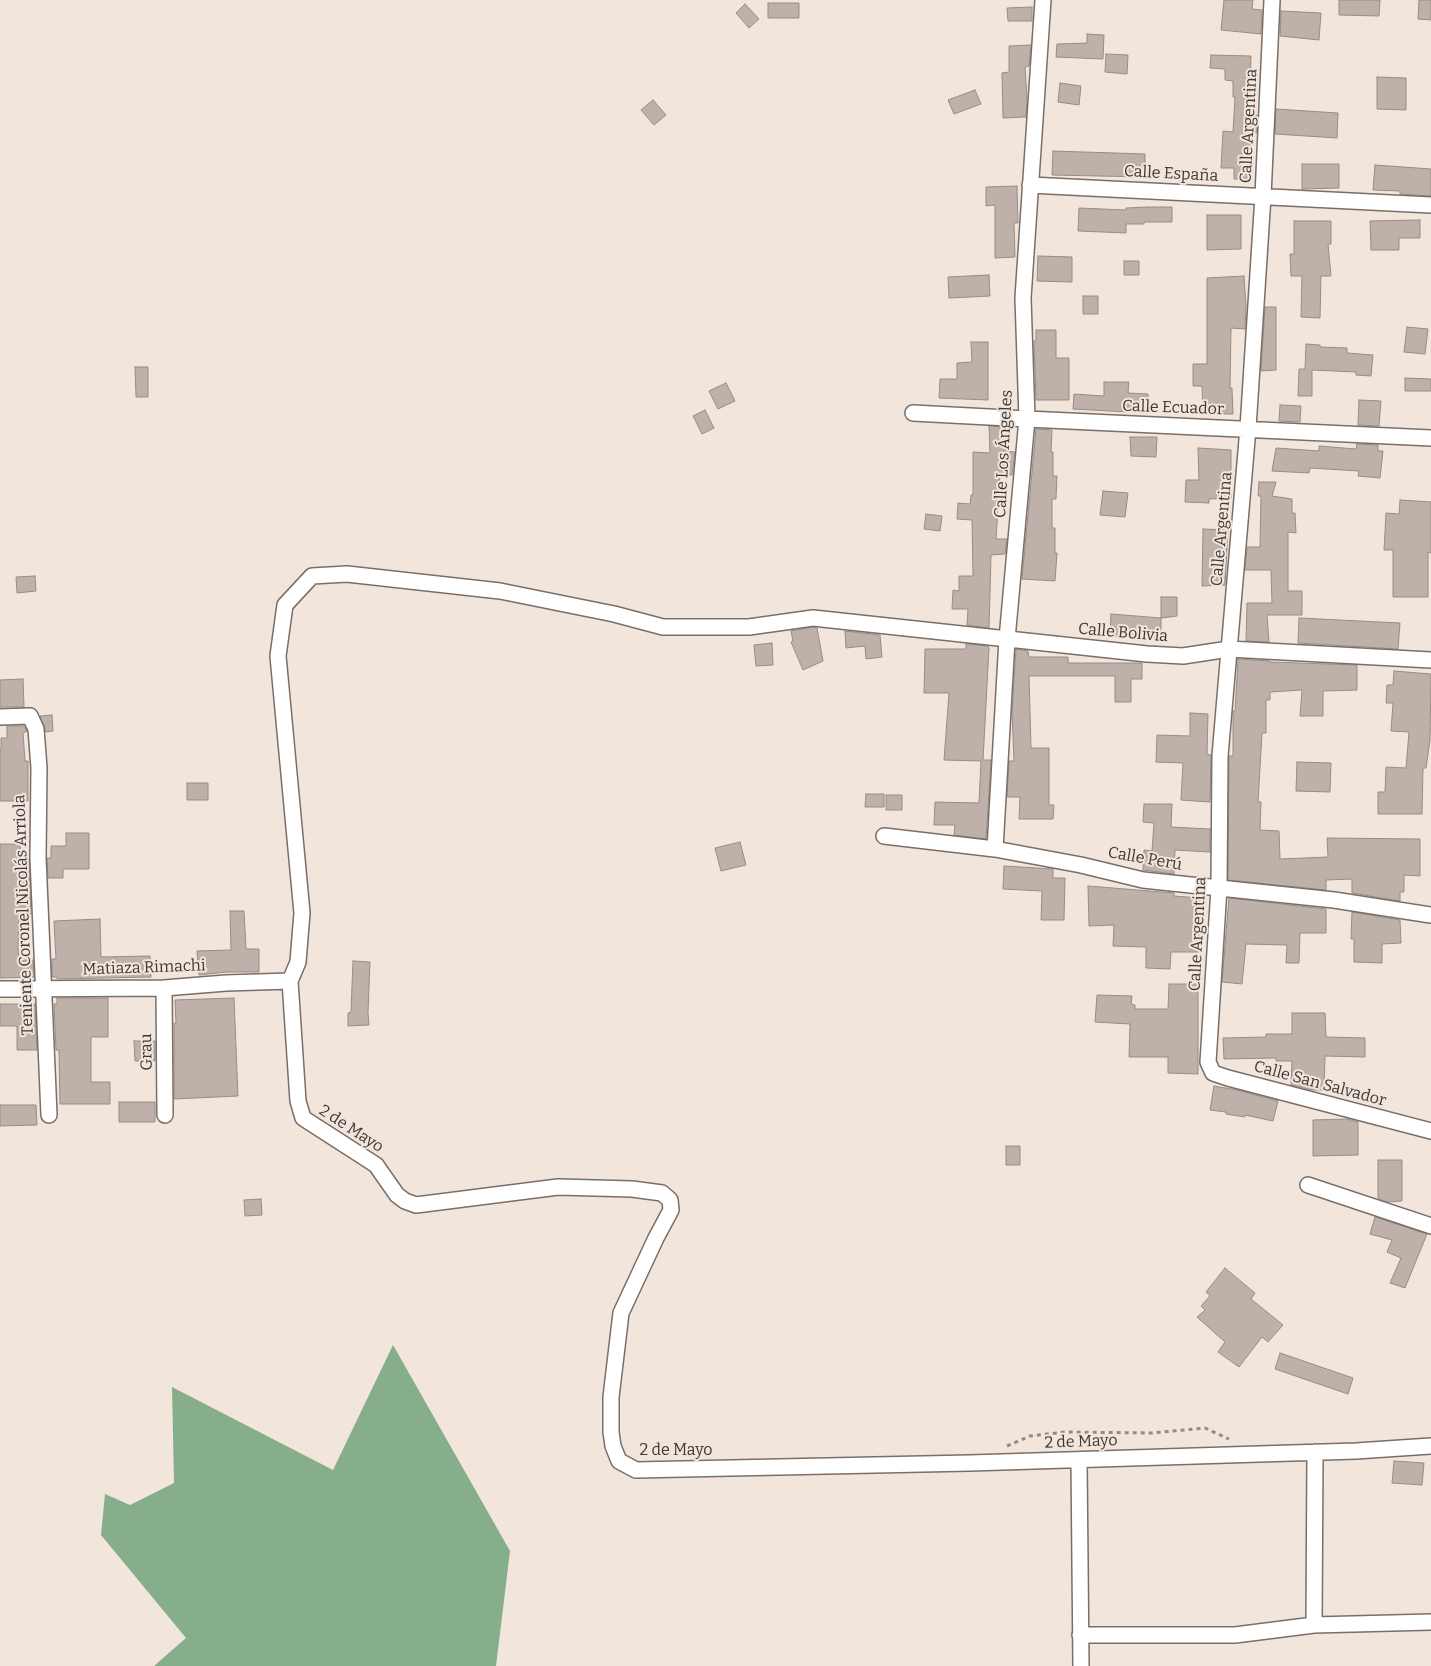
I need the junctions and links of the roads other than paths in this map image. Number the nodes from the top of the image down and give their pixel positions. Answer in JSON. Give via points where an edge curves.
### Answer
{"nodes":[{"id":1,"x":1043,"y":0,"type":"edge"},
{"id":2,"x":1272,"y":0,"type":"edge"},
{"id":3,"x":1030,"y":186,"type":"junction"},
{"id":4,"x":1263,"y":196,"type":"junction"},
{"id":5,"x":1431,"y":205,"type":"edge"},
{"id":6,"x":913,"y":412,"type":"dead end"},
{"id":7,"x":1027,"y":419,"type":"junction"},
{"id":8,"x":1248,"y":428,"type":"junction"},
{"id":9,"x":1431,"y":438,"type":"edge"},
{"id":10,"x":1007,"y":639,"type":"junction"},
{"id":11,"x":1229,"y":649,"type":"junction"},
{"id":12,"x":1431,"y":660,"type":"edge"},
{"id":13,"x":0,"y":717,"type":"edge"},
{"id":14,"x":884,"y":836,"type":"dead end"},
{"id":15,"x":995,"y":849,"type":"junction"},
{"id":16,"x":1218,"y":888,"type":"junction"},
{"id":17,"x":1431,"y":915,"type":"edge"},
{"id":18,"x":290,"y":981,"type":"junction"},
{"id":19,"x":43,"y":988,"type":"junction"},
{"id":20,"x":164,"y":988,"type":"junction"},
{"id":21,"x":0,"y":989,"type":"edge"},
{"id":22,"x":1208,"y":1062,"type":"joint"},
{"id":23,"x":49,"y":1115,"type":"dead end"},
{"id":24,"x":165,"y":1115,"type":"dead end"},
{"id":25,"x":1431,"y":1131,"type":"edge"},
{"id":26,"x":1308,"y":1185,"type":"dead end"},
{"id":27,"x":1431,"y":1226,"type":"edge"},
{"id":28,"x":1431,"y":1446,"type":"edge"},
{"id":29,"x":1315,"y":1452,"type":"junction"},
{"id":30,"x":1079,"y":1460,"type":"junction"},
{"id":31,"x":1431,"y":1622,"type":"edge"},
{"id":32,"x":1314,"y":1625,"type":"junction"},
{"id":33,"x":1080,"y":1635,"type":"junction"},
{"id":34,"x":1081,"y":1666,"type":"edge"}],
"edges":[{"from":1,"to":3,"type":"street","name":"Calle Los Ángeles"},
{"from":2,"to":4,"type":"street","name":"Calle Argentina"},
{"from":3,"to":4,"type":"street","name":"Calle España"},
{"from":3,"to":7,"type":"street","name":"Calle Los Ángeles","via":[[1023,298]]},
{"from":4,"to":5,"type":"street","name":"Calle España"},
{"from":4,"to":8,"type":"street","name":"Calle Argentina"},
{"from":6,"to":7,"type":"street","name":"Calle Ecuador"},
{"from":7,"to":8,"type":"street","name":"Calle Ecuador"},
{"from":7,"to":10,"type":"street","name":"Calle Los Ángeles"},
{"from":8,"to":9,"type":"street","name":"Calle Ecuador"},
{"from":8,"to":11,"type":"street","name":"Calle Argentina"},
{"from":10,"to":11,"type":"street","name":"Calle Bolivia","via":[[1183,656]]},
{"from":10,"to":15,"type":"street","name":"Calle Los Ángeles"},
{"from":10,"to":18,"type":"street","name":"Calle Bolivia","via":[[813,618],[749,627],[663,627],[500,591],[346,574],[312,576],[285,605],[278,656],[302,912],[298,962]]},
{"from":11,"to":12,"type":"street","name":"Calle Bolivia"},
{"from":11,"to":16,"type":"street","name":"Calle Argentina","via":[[1220,756]]},
{"from":13,"to":19,"type":"street","name":"Teniente Coronel Nicolás Arriola","via":[[30,716],[36,729]]},
{"from":14,"to":15,"type":"street","name":"Calle Perú"},
{"from":15,"to":16,"type":"street","name":"Calle Perú","via":[[1144,880]]},
{"from":16,"to":17,"type":"street","name":"Calle Perú","via":[[1334,900]]},
{"from":16,"to":22,"type":"street","name":"Calle Argentina"},
{"from":18,"to":20,"type":"street","name":"Matiaza Rimachi"},
{"from":18,"to":30,"type":"street","name":"2 de Mayo","via":[[298,1101],[303,1118],[376,1165],[405,1201],[416,1205],[558,1187],[632,1189],[662,1194],[670,1200],[671,1210],[621,1313],[611,1397],[611,1432],[619,1462],[636,1470]]},
{"from":19,"to":20,"type":"street","name":"Matiaza Rimachi"},
{"from":19,"to":21,"type":"street","name":"Matiaza Rimachi"},
{"from":19,"to":23,"type":"street","name":"Teniente Coronel Nicolás Arriola"},
{"from":20,"to":24,"type":"street","name":"Grau"},
{"from":22,"to":25,"type":"street","name":"Calle San Salvador","via":[[1213,1072],[1228,1078]]},
{"from":26,"to":27,"type":"street"},
{"from":28,"to":29,"type":"street","name":"2 de Mayo"},
{"from":29,"to":30,"type":"street","name":"2 de Mayo"},
{"from":29,"to":32,"type":"street"},
{"from":30,"to":33,"type":"street"},
{"from":31,"to":32,"type":"street"},
{"from":32,"to":33,"type":"street","via":[[1235,1635]]},
{"from":33,"to":34,"type":"street"}]}
